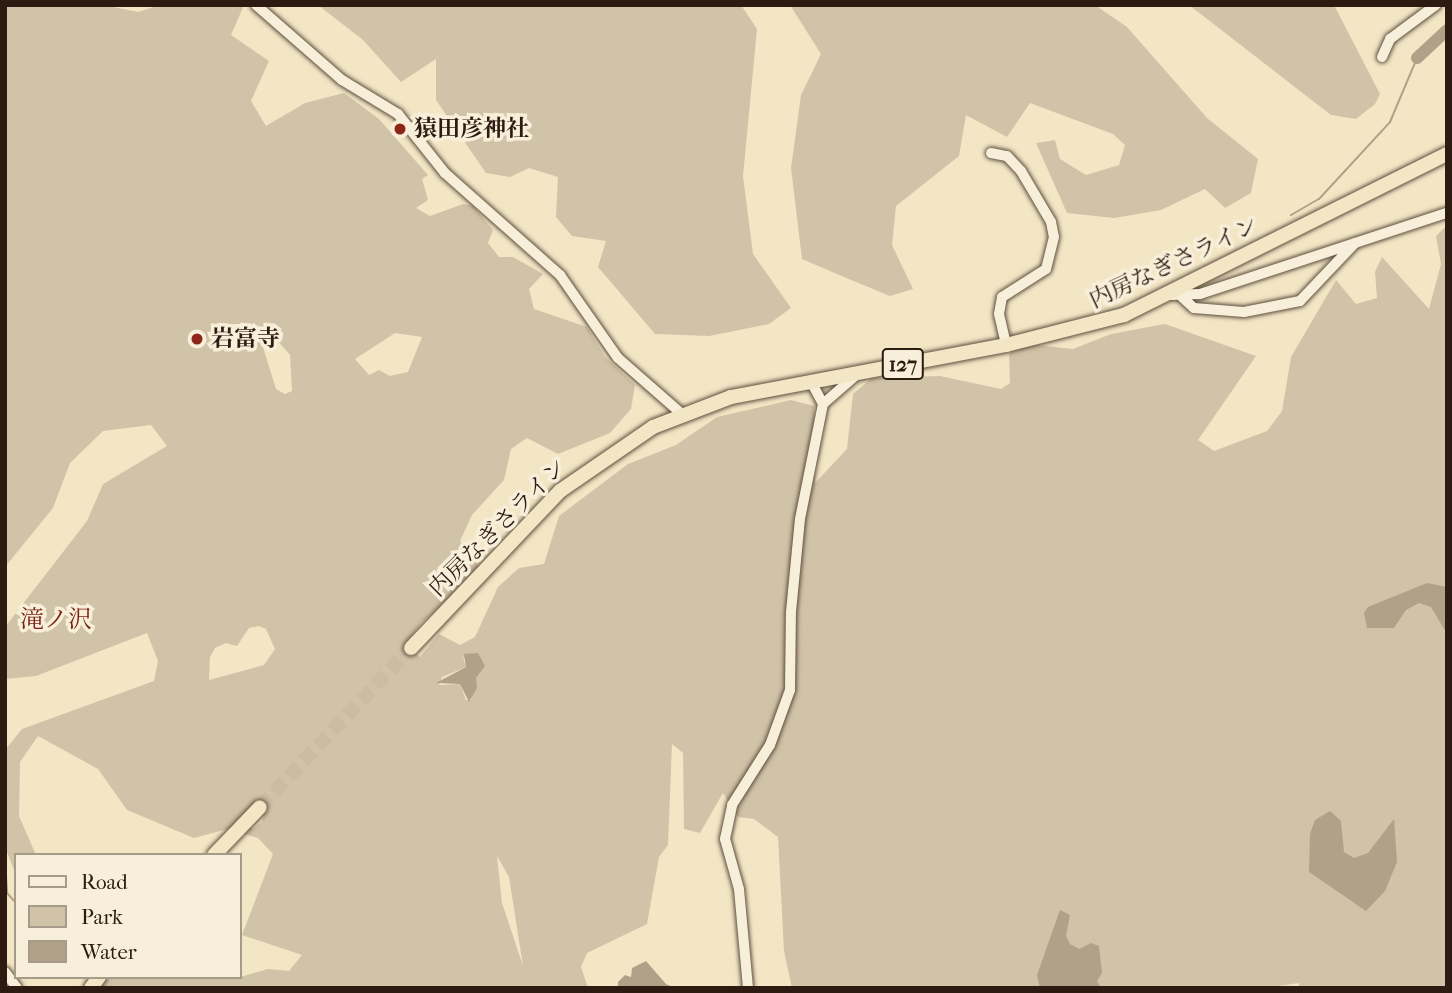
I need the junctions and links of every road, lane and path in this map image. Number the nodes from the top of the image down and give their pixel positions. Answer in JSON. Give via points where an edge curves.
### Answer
{"nodes":[{"id":1,"x":256,"y":5,"type":"edge"},
{"id":2,"x":1436,"y":5,"type":"edge"},
{"id":3,"x":1382,"y":57,"type":"dead end"},
{"id":4,"x":991,"y":153,"type":"dead end"},
{"id":5,"x":1447,"y":154,"type":"edge"},
{"id":6,"x":1447,"y":213,"type":"edge"},
{"id":7,"x":1356,"y":242,"type":"junction"},
{"id":8,"x":1176,"y":296,"type":"junction"},
{"id":9,"x":1006,"y":345,"type":"junction"},
{"id":10,"x":862,"y":372,"type":"junction"},
{"id":11,"x":811,"y":381,"type":"junction"},
{"id":12,"x":824,"y":404,"type":"junction"},
{"id":13,"x":683,"y":415,"type":"junction"},
{"id":14,"x":411,"y":648,"type":"tunnel mouth"},
{"id":15,"x":260,"y":807,"type":"tunnel mouth"},
{"id":16,"x":216,"y":853,"type":"edge"},
{"id":17,"x":5,"y":972,"type":"edge"},
{"id":18,"x":17,"y":988,"type":"edge"},
{"id":19,"x":748,"y":988,"type":"edge"}],
"edges":[{"from":1,"to":13,"type":"street","via":[[342,80],[398,114],[445,173],[560,275],[618,358]]},
{"from":2,"to":3,"type":"street","via":[[1390,40]]},
{"from":4,"to":9,"type":"street","via":[[1007,156],[1021,171],[1051,222],[1054,236],[1046,269],[1002,297],[999,314]]},
{"from":5,"to":8,"type":"highway","name":"内房なぎさライン","number":"127"},
{"from":6,"to":7,"type":"street"},
{"from":7,"to":8,"type":"street"},
{"from":7,"to":8,"type":"street","via":[[1300,301],[1244,312],[1194,308]]},
{"from":8,"to":9,"type":"highway","name":"内房なぎさライン","number":"127","via":[[1092,326]]},
{"from":9,"to":10,"type":"highway","name":"内房なぎさライン","number":"127"},
{"from":10,"to":11,"type":"highway","name":"内房なぎさライン","number":"127"},
{"from":10,"to":12,"type":"street"},
{"from":11,"to":12,"type":"street"},
{"from":11,"to":13,"type":"highway","name":"内房なぎさライン","number":"127","via":[[731,397]]},
{"from":12,"to":19,"type":"street","via":[[800,519],[791,612],[790,690],[770,745],[733,805],[725,839],[739,889]]},
{"from":13,"to":14,"type":"highway","name":"内房なぎさライン","number":"127","via":[[616,450],[560,491]]},
{"from":15,"to":16,"type":"highway"},
{"from":17,"to":18,"type":"street"}]}
